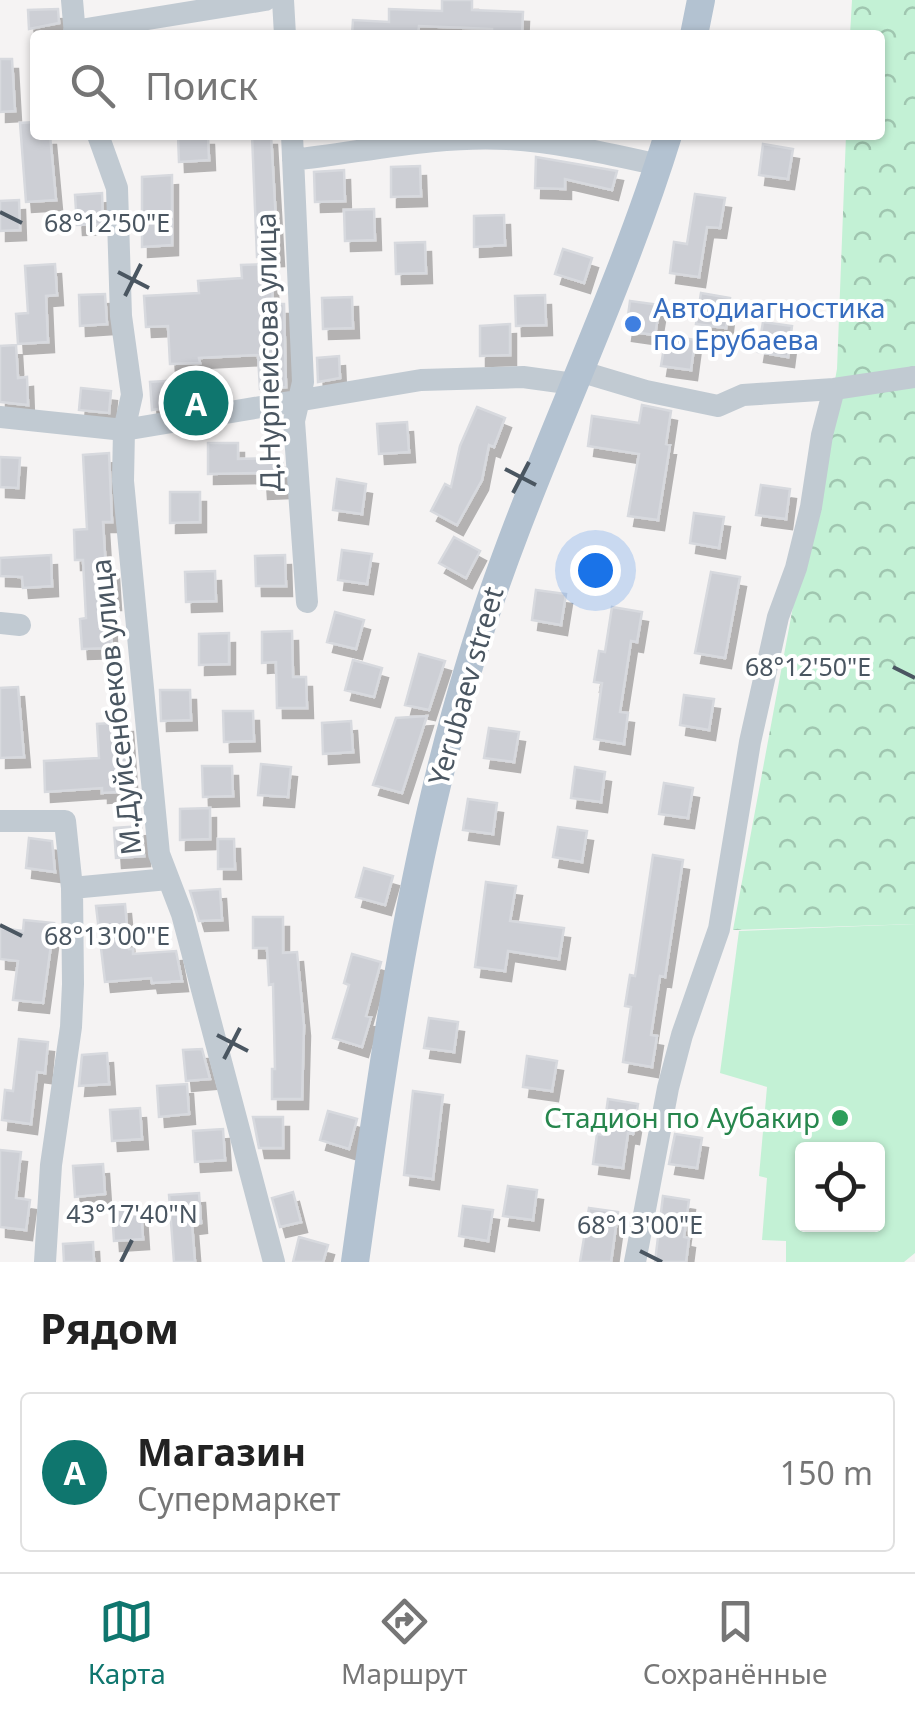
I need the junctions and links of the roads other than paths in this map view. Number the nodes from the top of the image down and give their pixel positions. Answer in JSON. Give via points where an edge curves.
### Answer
{"nodes":[{"id":1,"x":72,"y":0,"type":"edge"},
{"id":2,"x":265,"y":0,"type":"edge"},
{"id":3,"x":283,"y":0,"type":"edge"},
{"id":4,"x":701,"y":0,"type":"edge"},
{"id":5,"x":75,"y":30,"type":"edge"},
{"id":6,"x":92,"y":30,"type":"edge"},
{"id":7,"x":286,"y":30,"type":"edge"},
{"id":8,"x":695,"y":30,"type":"edge"},
{"id":9,"x":100,"y":140,"type":"edge"},
{"id":10,"x":292,"y":140,"type":"edge"},
{"id":11,"x":468,"y":140,"type":"edge"},
{"id":12,"x":513,"y":140,"type":"edge"},
{"id":13,"x":666,"y":140,"type":"edge"},
{"id":14,"x":293,"y":160,"type":"junction"},
{"id":15,"x":659,"y":165,"type":"junction"},
{"id":16,"x":577,"y":377,"type":"junction"},
{"id":17,"x":915,"y":377,"type":"edge"},
{"id":18,"x":834,"y":389,"type":"junction"},
{"id":19,"x":299,"y":400,"type":"junction"},
{"id":20,"x":0,"y":417,"type":"edge"},
{"id":21,"x":124,"y":430,"type":"junction"},
{"id":22,"x":307,"y":602,"type":"dead end"},
{"id":23,"x":0,"y":821,"type":"edge"},
{"id":24,"x":168,"y":879,"type":"junction"},
{"id":25,"x":72,"y":888,"type":"junction"},
{"id":26,"x":44,"y":1262,"type":"edge"},
{"id":27,"x":274,"y":1262,"type":"edge"},
{"id":28,"x":354,"y":1262,"type":"edge"},
{"id":29,"x":636,"y":1262,"type":"edge"}],
"edges":[{"from":1,"to":5,"type":"street"},
{"from":2,"to":6,"type":"street"},
{"from":3,"to":7,"type":"street"},
{"from":4,"to":8,"type":"main road"},
{"from":9,"to":21,"type":"street","name":"М.Дуйсенбеков улица","via":[[117,188],[121,316],[132,394]]},
{"from":10,"to":14,"type":"street","name":"Д.Нурпеисова улица"},
{"from":11,"to":14,"type":"street"},
{"from":12,"to":15,"type":"street"},
{"from":13,"to":15,"type":"main road","name":"Yerubaev street"},
{"from":14,"to":19,"type":"street","name":"Д.Нурпеисова улица"},
{"from":15,"to":16,"type":"main road","name":"Yerubaev street"},
{"from":16,"to":18,"type":"street","via":[[718,406],[742,395]]},
{"from":16,"to":19,"type":"street","via":[[422,380]]},
{"from":16,"to":28,"type":"main road","name":"Yerubaev street","via":[[510,543],[439,772],[391,1016]]},
{"from":17,"to":18,"type":"street"},
{"from":18,"to":29,"type":"street","via":[[750,742],[720,929],[668,1088]]},
{"from":19,"to":21,"type":"street"},
{"from":19,"to":22,"type":"street","name":"Д.Нурпеисова улица","via":[[294,422]]},
{"from":20,"to":21,"type":"street"},
{"from":21,"to":24,"type":"street","name":"М.Дуйсенбеков улица","via":[[131,582],[159,854]]},
{"from":23,"to":25,"type":"street","via":[[65,820]]},
{"from":24,"to":25,"type":"street"},
{"from":24,"to":27,"type":"street","name":"М.Дуйсенбеков улица"},
{"from":25,"to":26,"type":"street","via":[[70,1028]]}]}
